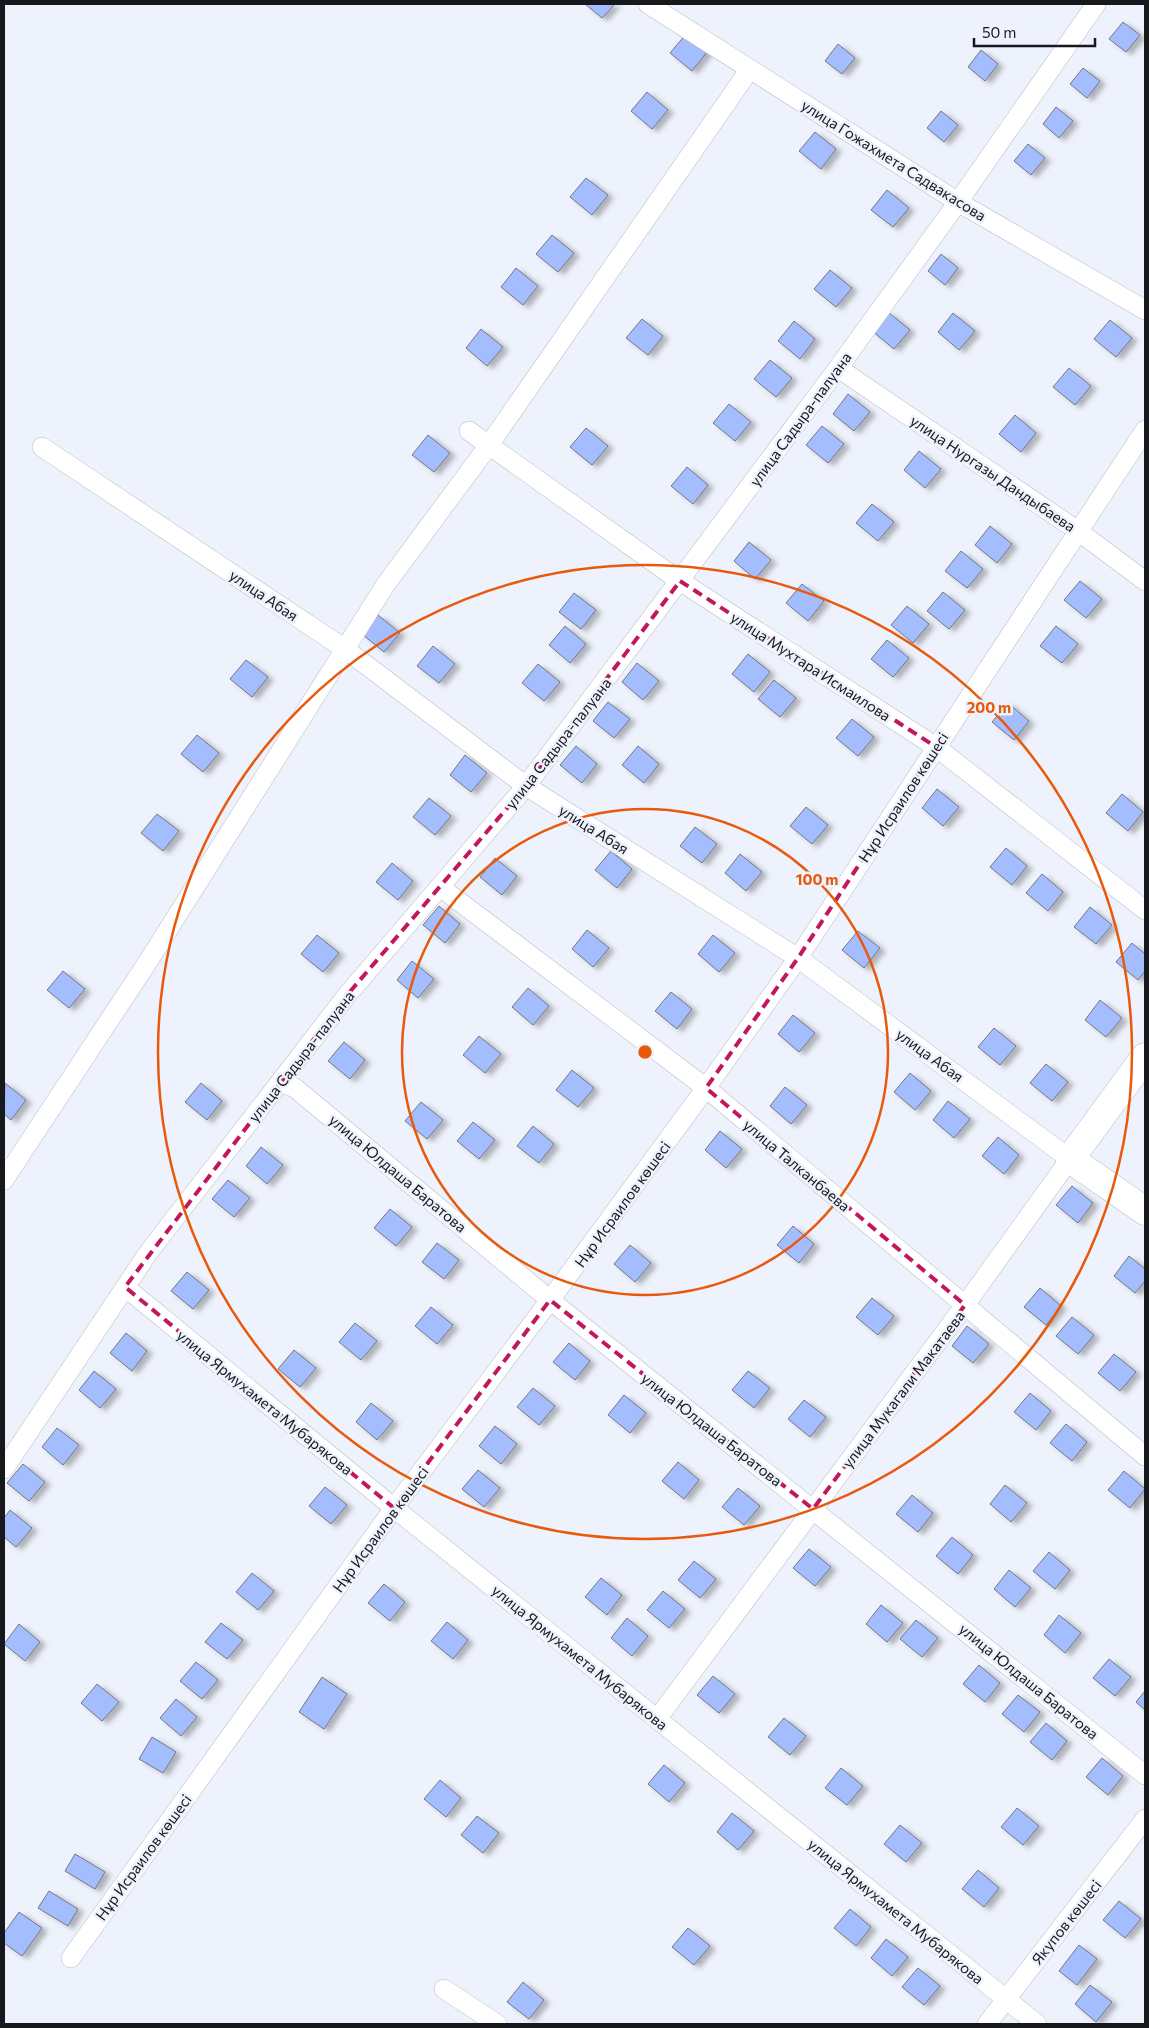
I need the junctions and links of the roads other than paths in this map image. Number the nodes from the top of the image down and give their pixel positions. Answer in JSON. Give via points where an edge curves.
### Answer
{"nodes":[{"id":1,"x":648,"y":4,"type":"edge"},
{"id":2,"x":1096,"y":4,"type":"edge"},
{"id":3,"x":750,"y":69,"type":"junction"},
{"id":4,"x":958,"y":202,"type":"junction"},
{"id":5,"x":1145,"y":310,"type":"edge"},
{"id":6,"x":838,"y":368,"type":"junction"},
{"id":7,"x":1145,"y":430,"type":"edge"},
{"id":8,"x":469,"y":431,"type":"dead end"},
{"id":9,"x":489,"y":445,"type":"junction"},
{"id":10,"x":42,"y":447,"type":"dead end"},
{"id":11,"x":1078,"y":531,"type":"junction"},
{"id":12,"x":680,"y":581,"type":"junction"},
{"id":13,"x":1145,"y":581,"type":"edge"},
{"id":14,"x":345,"y":649,"type":"junction"},
{"id":15,"x":936,"y":747,"type":"junction"},
{"id":16,"x":526,"y":786,"type":"junction"},
{"id":17,"x":440,"y":887,"type":"junction"},
{"id":18,"x":1145,"y":910,"type":"edge"},
{"id":19,"x":798,"y":958,"type":"junction"},
{"id":20,"x":1145,"y":1057,"type":"edge"},
{"id":21,"x":280,"y":1082,"type":"junction"},
{"id":22,"x":706,"y":1088,"type":"junction"},
{"id":23,"x":1070,"y":1159,"type":"junction"},
{"id":24,"x":4,"y":1180,"type":"edge"},
{"id":25,"x":1145,"y":1212,"type":"edge"},
{"id":26,"x":125,"y":1287,"type":"junction"},
{"id":27,"x":550,"y":1300,"type":"junction"},
{"id":28,"x":965,"y":1306,"type":"junction"},
{"id":29,"x":1145,"y":1456,"type":"edge"},
{"id":30,"x":4,"y":1469,"type":"edge"},
{"id":31,"x":394,"y":1508,"type":"junction"},
{"id":32,"x":813,"y":1509,"type":"junction"},
{"id":33,"x":657,"y":1719,"type":"junction"},
{"id":34,"x":1145,"y":1775,"type":"edge"},
{"id":35,"x":1145,"y":1819,"type":"edge"},
{"id":36,"x":71,"y":1958,"type":"dead end"},
{"id":37,"x":444,"y":1989,"type":"dead end"},
{"id":38,"x":1006,"y":1999,"type":"junction"},
{"id":39,"x":497,"y":2024,"type":"edge"},
{"id":40,"x":987,"y":2024,"type":"edge"},
{"id":41,"x":1037,"y":2024,"type":"edge"}],
"edges":[{"from":1,"to":3,"type":"street","name":"улица Гожахмета Садвакасова"},
{"from":2,"to":4,"type":"street","name":"улица Садыра-палуана"},
{"from":3,"to":4,"type":"street","name":"улица Гожахмета Садвакасова"},
{"from":3,"to":9,"type":"street"},
{"from":4,"to":5,"type":"street","name":"улица Гожахмета Садвакасова"},
{"from":4,"to":6,"type":"street","name":"улица Садыра-палуана"},
{"from":6,"to":11,"type":"street","name":"улица Нургазы Дандыбаева"},
{"from":6,"to":12,"type":"street","name":"улица Садыра-палуана"},
{"from":7,"to":11,"type":"street","name":"Нұр Исраилов көшесі"},
{"from":8,"to":9,"type":"street","name":"улица Мухтара Исмаилова"},
{"from":9,"to":12,"type":"street","name":"улица Мухтара Исмаилова"},
{"from":9,"to":14,"type":"street","via":[[386,584]]},
{"from":10,"to":14,"type":"street","name":"улица Абая"},
{"from":11,"to":13,"type":"street","name":"улица Нургазы Дандыбаева"},
{"from":11,"to":15,"type":"street","name":"Нұр Исраилов көшесі"},
{"from":12,"to":15,"type":"street","name":"улица Мухтара Исмаилова"},
{"from":12,"to":16,"type":"street","name":"улица Садыра-палуана"},
{"from":14,"to":16,"type":"street","name":"улица Абая"},
{"from":14,"to":24,"type":"street"},
{"from":15,"to":18,"type":"street","name":"улица Мухтара Исмаилова"},
{"from":15,"to":19,"type":"street","name":"Нұр Исраилов көшесі"},
{"from":16,"to":17,"type":"street","name":"улица Садыра-палуана"},
{"from":16,"to":19,"type":"street","name":"улица Абая"},
{"from":17,"to":21,"type":"street","name":"улица Садыра-палуана","via":[[348,994]]},
{"from":17,"to":22,"type":"street","name":"улица Талканбаева"},
{"from":19,"to":22,"type":"street","name":"Нұр Исраилов көшесі"},
{"from":19,"to":23,"type":"street","name":"улица Абая"},
{"from":20,"to":23,"type":"street","name":"улица Мукагали Макатаева"},
{"from":21,"to":26,"type":"street","name":"улица Садыра-палуана"},
{"from":21,"to":27,"type":"street","name":"улица Юлдаша Баратова","via":[[296,1088]]},
{"from":22,"to":27,"type":"street","name":"Нұр Исраилов көшесі"},
{"from":22,"to":28,"type":"street","name":"улица Талканбаева"},
{"from":23,"to":25,"type":"street","name":"улица Абая"},
{"from":23,"to":28,"type":"street","name":"улица Мукагали Макатаева"},
{"from":26,"to":30,"type":"street","name":"улица Садыра-палуана"},
{"from":26,"to":31,"type":"street","name":"улица Ярмухамета Мубарякова"},
{"from":27,"to":31,"type":"street","name":"Нұр Исраилов көшесі"},
{"from":27,"to":32,"type":"street","name":"улица Юлдаша Баратова"},
{"from":28,"to":29,"type":"street","name":"улица Талканбаева"},
{"from":28,"to":32,"type":"street","name":"улица Мукагали Макатаева"},
{"from":31,"to":33,"type":"street","name":"улица Ярмухамета Мубарякова"},
{"from":31,"to":36,"type":"street","name":"Нұр Исраилов көшесі"},
{"from":32,"to":33,"type":"street","name":"улица Мукагали Макатаева"},
{"from":32,"to":34,"type":"street","name":"улица Юлдаша Баратова"},
{"from":33,"to":38,"type":"street","name":"улица Ярмухамета Мубарякова"},
{"from":35,"to":38,"type":"street","name":"Якупов көшесі"},
{"from":37,"to":39,"type":"street"},
{"from":38,"to":40,"type":"street","name":"Якупов көшесі"},
{"from":38,"to":41,"type":"street","name":"улица Ярмухамета Мубарякова"}]}
